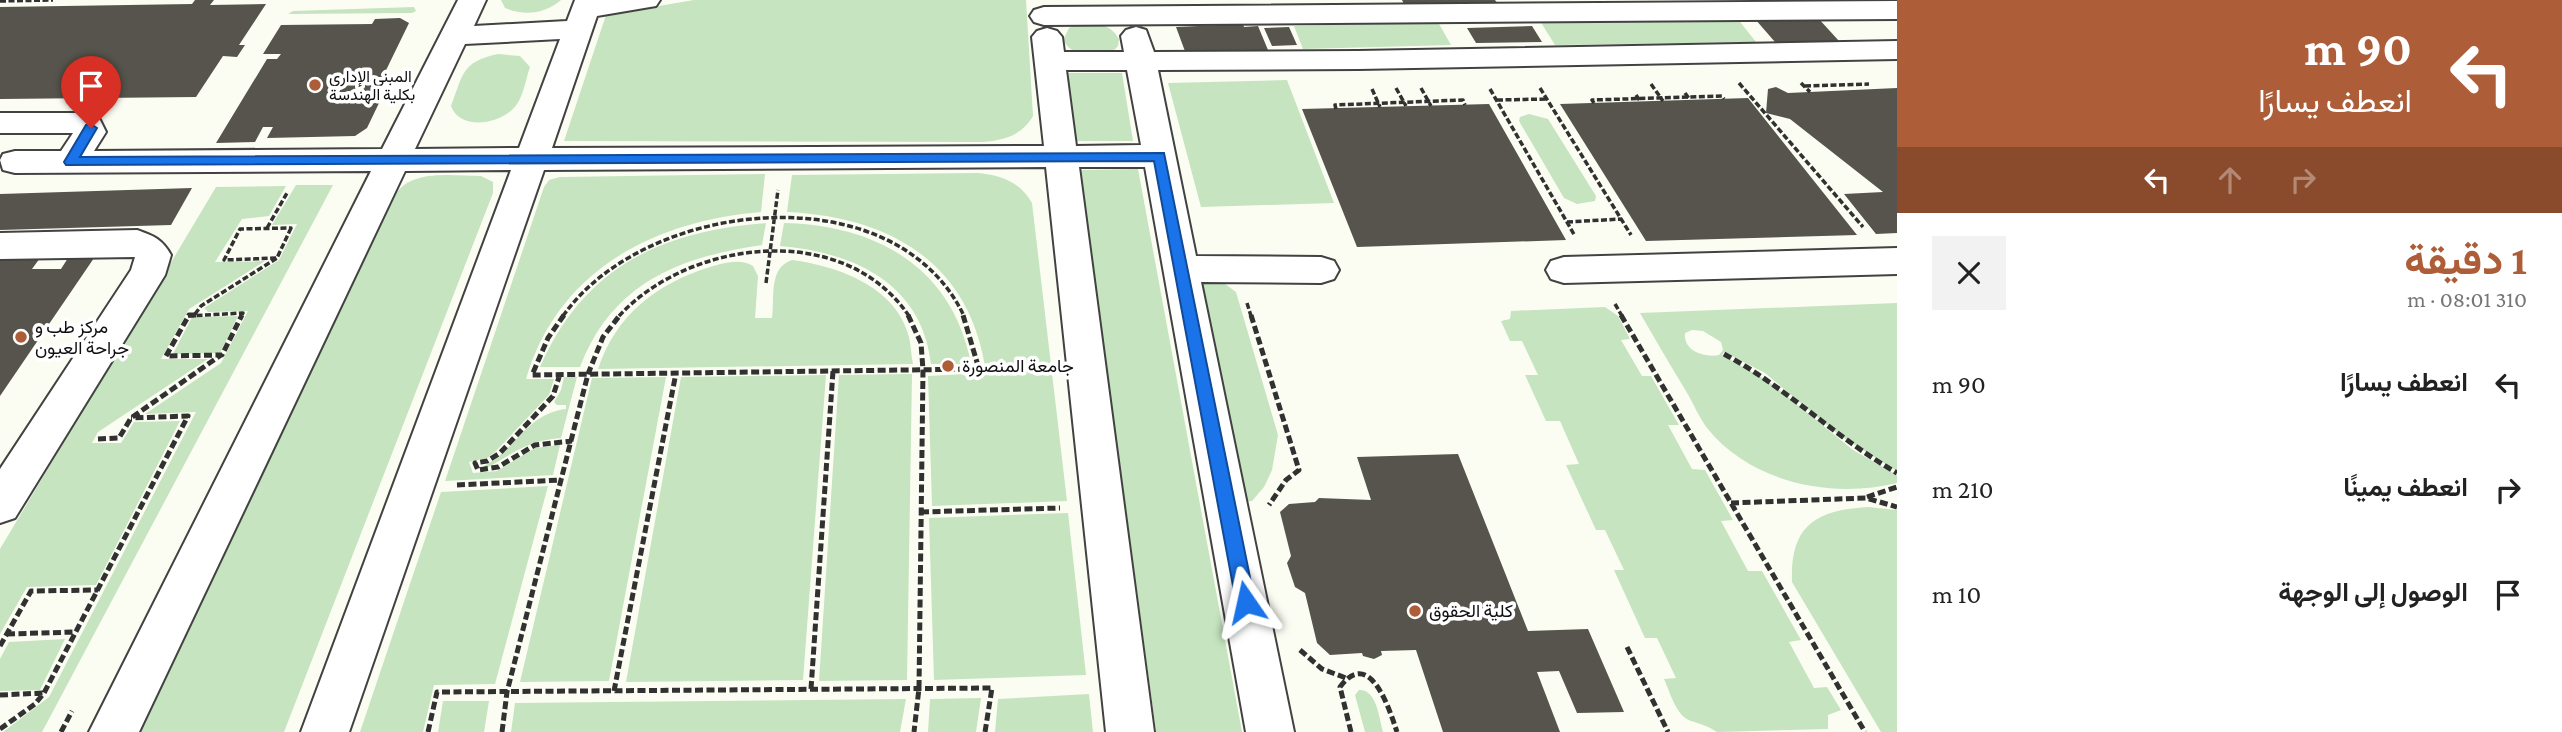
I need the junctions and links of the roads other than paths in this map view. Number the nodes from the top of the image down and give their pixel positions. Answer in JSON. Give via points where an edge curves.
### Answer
{"nodes":[{"id":1,"x":472,"y":0,"type":"edge"},
{"id":2,"x":646,"y":0,"type":"edge"},
{"id":3,"x":1385,"y":7,"type":"edge"},
{"id":4,"x":1879,"y":7,"type":"edge"},
{"id":5,"x":1043,"y":8,"type":"edge"},
{"id":6,"x":1130,"y":8,"type":"edge"},
{"id":7,"x":584,"y":13,"type":"edge"},
{"id":8,"x":1897,"y":35,"type":"edge"},
{"id":9,"x":456,"y":36,"type":"junction"},
{"id":10,"x":1897,"y":50,"type":"edge"},
{"id":11,"x":1050,"y":61,"type":"junction"},
{"id":12,"x":1141,"y":61,"type":"junction"},
{"id":13,"x":0,"y":123,"type":"edge"},
{"id":14,"x":1062,"y":156,"type":"junction"},
{"id":15,"x":1160,"y":156,"type":"junction"},
{"id":16,"x":531,"y":159,"type":"junction"},
{"id":17,"x":394,"y":160,"type":"junction"},
{"id":18,"x":15,"y":162,"type":"dead end"},
{"id":19,"x":71,"y":162,"type":"junction"},
{"id":20,"x":0,"y":246,"type":"edge"},
{"id":21,"x":1894,"y":262,"type":"edge"},
{"id":22,"x":1181,"y":269,"type":"junction"},
{"id":23,"x":1321,"y":270,"type":"dead end"},
{"id":24,"x":1579,"y":270,"type":"road end"},
{"id":25,"x":0,"y":505,"type":"edge"},
{"id":26,"x":113,"y":732,"type":"edge"},
{"id":27,"x":325,"y":732,"type":"edge"},
{"id":28,"x":1130,"y":732,"type":"edge"},
{"id":29,"x":1270,"y":732,"type":"edge"}],
"edges":[{"from":1,"to":9,"type":"street"},
{"from":2,"to":7,"type":"street"},
{"from":3,"to":4,"type":"street"},
{"from":3,"to":6,"type":"street"},
{"from":4,"to":8,"type":"street"},
{"from":5,"to":6,"type":"street"},
{"from":5,"to":11,"type":"street"},
{"from":6,"to":12,"type":"street"},
{"from":7,"to":9,"type":"street"},
{"from":7,"to":16,"type":"street"},
{"from":9,"to":17,"type":"street"},
{"from":10,"to":12,"type":"street"},
{"from":11,"to":12,"type":"street"},
{"from":11,"to":14,"type":"street"},
{"from":12,"to":15,"type":"street"},
{"from":13,"to":19,"type":"street","via":[[89,125],[90,132]]},
{"from":14,"to":15,"type":"street"},
{"from":14,"to":16,"type":"street"},
{"from":14,"to":28,"type":"street"},
{"from":15,"to":22,"type":"street"},
{"from":16,"to":17,"type":"street"},
{"from":16,"to":27,"type":"street"},
{"from":17,"to":19,"type":"street"},
{"from":17,"to":26,"type":"street"},
{"from":18,"to":19,"type":"street"},
{"from":20,"to":25,"type":"street","via":[[137,243],[153,254],[147,275]]},
{"from":21,"to":24,"type":"street"},
{"from":22,"to":23,"type":"street"},
{"from":22,"to":29,"type":"street"}]}
